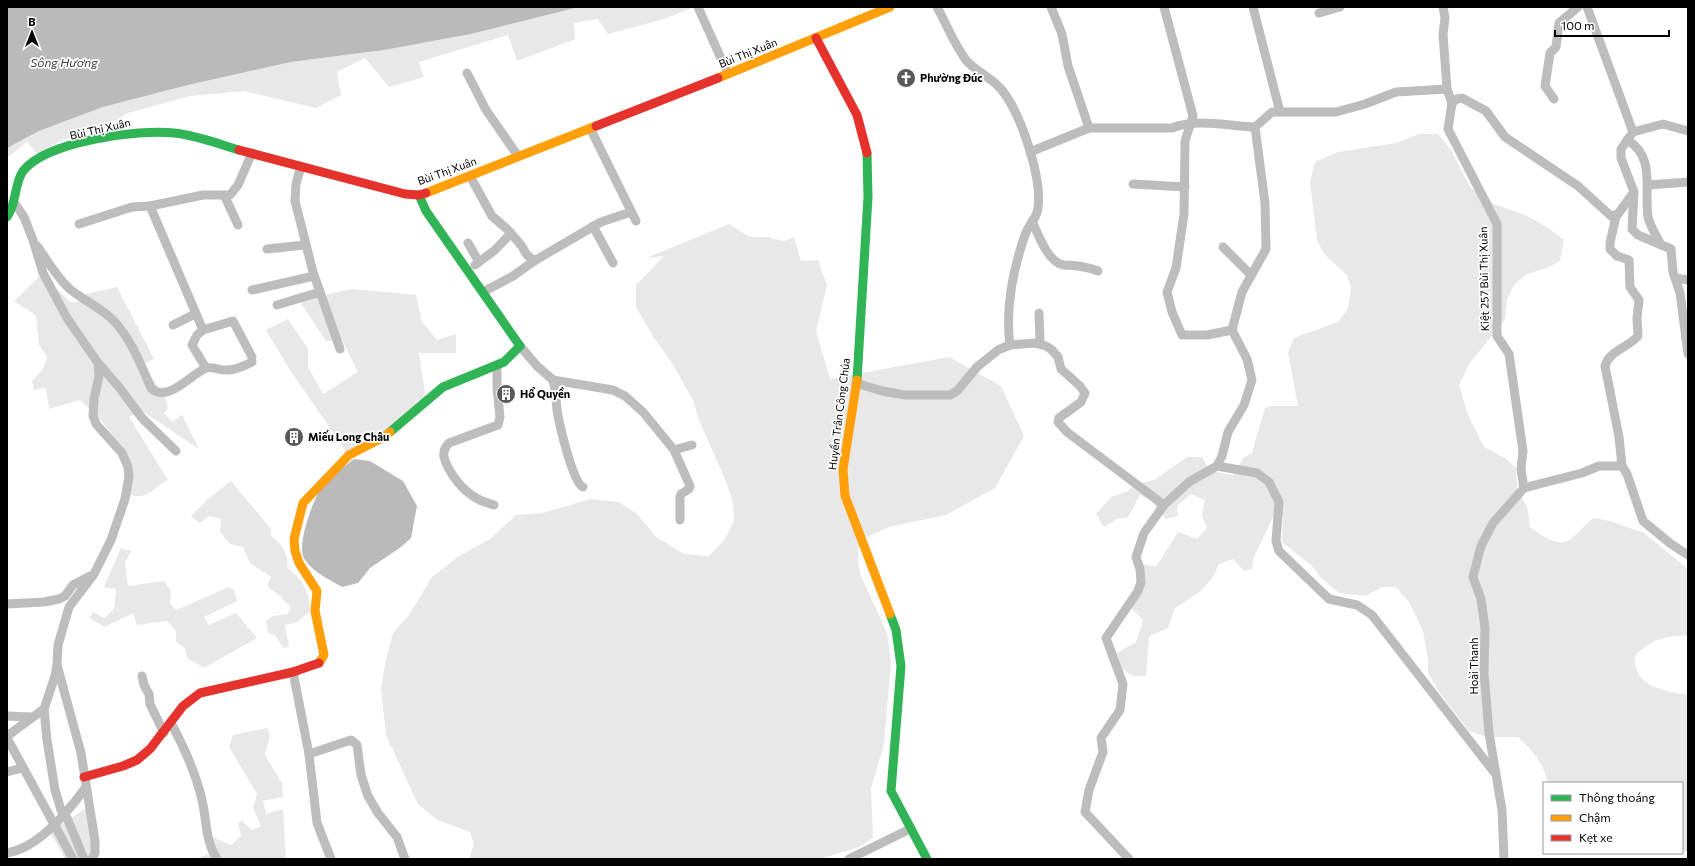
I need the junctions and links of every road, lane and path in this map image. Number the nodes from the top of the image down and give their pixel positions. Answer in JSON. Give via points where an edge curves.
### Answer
{"nodes":[{"id":1,"x":890,"y":7,"type":"edge"},
{"id":2,"x":937,"y":7,"type":"edge"},
{"id":3,"x":1051,"y":7,"type":"edge"},
{"id":4,"x":1164,"y":7,"type":"edge"},
{"id":5,"x":1252,"y":7,"type":"edge"},
{"id":6,"x":1340,"y":7,"type":"edge"},
{"id":7,"x":1443,"y":7,"type":"edge"},
{"id":8,"x":1578,"y":7,"type":"edge"},
{"id":9,"x":1587,"y":7,"type":"edge"},
{"id":10,"x":698,"y":8,"type":"edge"},
{"id":11,"x":1319,"y":13,"type":"dead end"},
{"id":12,"x":816,"y":38,"type":"junction"},
{"id":13,"x":468,"y":73,"type":"dead end"},
{"id":14,"x":728,"y":74,"type":"junction"},
{"id":15,"x":1447,"y":89,"type":"junction"},
{"id":16,"x":1554,"y":99,"type":"dead end"},
{"id":17,"x":1452,"y":103,"type":"junction"},
{"id":18,"x":1280,"y":112,"type":"junction"},
{"id":19,"x":1189,"y":124,"type":"junction"},
{"id":20,"x":590,"y":128,"type":"junction"},
{"id":21,"x":1089,"y":128,"type":"junction"},
{"id":22,"x":1255,"y":128,"type":"junction"},
{"id":23,"x":1688,"y":131,"type":"edge"},
{"id":24,"x":1633,"y":132,"type":"junction"},
{"id":25,"x":1627,"y":140,"type":"junction"},
{"id":26,"x":252,"y":152,"type":"junction"},
{"id":27,"x":1030,"y":152,"type":"junction"},
{"id":28,"x":518,"y":156,"type":"junction"},
{"id":29,"x":301,"y":166,"type":"junction"},
{"id":30,"x":470,"y":176,"type":"junction"},
{"id":31,"x":1688,"y":182,"type":"edge"},
{"id":32,"x":1133,"y":184,"type":"dead end"},
{"id":33,"x":1648,"y":185,"type":"junction"},
{"id":34,"x":1185,"y":187,"type":"junction"},
{"id":35,"x":1634,"y":192,"type":"junction"},
{"id":36,"x":419,"y":195,"type":"junction"},
{"id":37,"x":225,"y":197,"type":"junction"},
{"id":38,"x":16,"y":205,"type":"junction"},
{"id":39,"x":150,"y":206,"type":"junction"},
{"id":40,"x":631,"y":212,"type":"junction"},
{"id":41,"x":1616,"y":216,"type":"junction"},
{"id":42,"x":7,"y":217,"type":"edge"},
{"id":43,"x":636,"y":221,"type":"dead end"},
{"id":44,"x":1032,"y":221,"type":"junction"},
{"id":45,"x":79,"y":224,"type":"dead end"},
{"id":46,"x":238,"y":225,"type":"dead end"},
{"id":47,"x":593,"y":226,"type":"junction"},
{"id":48,"x":511,"y":233,"type":"junction"},
{"id":49,"x":33,"y":240,"type":"junction"},
{"id":50,"x":468,"y":243,"type":"dead end"},
{"id":51,"x":1660,"y":243,"type":"junction"},
{"id":52,"x":306,"y":245,"type":"junction"},
{"id":53,"x":1223,"y":247,"type":"dead end"},
{"id":54,"x":267,"y":249,"type":"dead end"},
{"id":55,"x":534,"y":261,"type":"junction"},
{"id":56,"x":479,"y":262,"type":"junction"},
{"id":57,"x":613,"y":263,"type":"dead end"},
{"id":58,"x":468,"y":271,"type":"junction"},
{"id":59,"x":1098,"y":271,"type":"dead end"},
{"id":60,"x":1250,"y":274,"type":"junction"},
{"id":61,"x":314,"y":276,"type":"junction"},
{"id":62,"x":1675,"y":278,"type":"junction"},
{"id":63,"x":1688,"y":280,"type":"edge"},
{"id":64,"x":252,"y":290,"type":"dead end"},
{"id":65,"x":320,"y":292,"type":"junction"},
{"id":66,"x":483,"y":292,"type":"junction"},
{"id":67,"x":1684,"y":295,"type":"edge"},
{"id":68,"x":277,"y":305,"type":"dead end"},
{"id":69,"x":1039,"y":313,"type":"dead end"},
{"id":70,"x":195,"y":314,"type":"junction"},
{"id":71,"x":173,"y":325,"type":"dead end"},
{"id":72,"x":203,"y":330,"type":"junction"},
{"id":73,"x":1232,"y":330,"type":"junction"},
{"id":74,"x":1040,"y":343,"type":"junction"},
{"id":75,"x":1010,"y":345,"type":"junction"},
{"id":76,"x":520,"y":346,"type":"junction"},
{"id":77,"x":340,"y":349,"type":"dead end"},
{"id":78,"x":1688,"y":354,"type":"edge"},
{"id":79,"x":98,"y":363,"type":"junction"},
{"id":80,"x":497,"y":365,"type":"junction"},
{"id":81,"x":206,"y":368,"type":"junction"},
{"id":82,"x":553,"y":380,"type":"junction"},
{"id":83,"x":856,"y":383,"type":"junction"},
{"id":84,"x":692,"y":445,"type":"dead end"},
{"id":85,"x":674,"y":450,"type":"junction"},
{"id":86,"x":176,"y":451,"type":"dead end"},
{"id":87,"x":1217,"y":466,"type":"junction"},
{"id":88,"x":1622,"y":466,"type":"junction"},
{"id":89,"x":583,"y":487,"type":"dead end"},
{"id":90,"x":1524,"y":488,"type":"junction"},
{"id":91,"x":494,"y":505,"type":"dead end"},
{"id":92,"x":1164,"y":505,"type":"junction"},
{"id":93,"x":680,"y":520,"type":"dead end"},
{"id":94,"x":1688,"y":555,"type":"edge"},
{"id":95,"x":94,"y":574,"type":"junction"},
{"id":96,"x":7,"y":604,"type":"edge"},
{"id":97,"x":57,"y":665,"type":"junction"},
{"id":98,"x":294,"y":672,"type":"junction"},
{"id":99,"x":142,"y":676,"type":"dead end"},
{"id":100,"x":44,"y":709,"type":"junction"},
{"id":101,"x":7,"y":716,"type":"edge"},
{"id":102,"x":31,"y":717,"type":"junction"},
{"id":103,"x":171,"y":723,"type":"junction"},
{"id":104,"x":164,"y":732,"type":"junction"},
{"id":105,"x":7,"y":737,"type":"edge"},
{"id":106,"x":309,"y":754,"type":"junction"},
{"id":107,"x":22,"y":768,"type":"junction"},
{"id":108,"x":7,"y":772,"type":"edge"},
{"id":109,"x":1494,"y":772,"type":"junction"},
{"id":110,"x":84,"y":777,"type":"junction"},
{"id":111,"x":86,"y":787,"type":"junction"},
{"id":112,"x":87,"y":798,"type":"junction"},
{"id":113,"x":66,"y":816,"type":"junction"},
{"id":114,"x":54,"y":824,"type":"junction"},
{"id":115,"x":910,"y":829,"type":"junction"},
{"id":116,"x":7,"y":852,"type":"edge"},
{"id":117,"x":73,"y":859,"type":"edge"},
{"id":118,"x":84,"y":859,"type":"edge"},
{"id":119,"x":92,"y":859,"type":"edge"},
{"id":120,"x":218,"y":859,"type":"edge"},
{"id":121,"x":331,"y":859,"type":"edge"},
{"id":122,"x":405,"y":859,"type":"edge"},
{"id":123,"x":850,"y":859,"type":"edge"},
{"id":124,"x":927,"y":859,"type":"edge"},
{"id":125,"x":1129,"y":859,"type":"edge"},
{"id":126,"x":1504,"y":859,"type":"edge"}],
"edges":[{"from":1,"to":12,"type":"street","name":"Bùi Thị Xuân"},
{"from":2,"to":27,"type":"street","via":[[967,61],[996,84],[1013,107]]},
{"from":3,"to":21,"type":"street","via":[[1062,34],[1068,66]]},
{"from":4,"to":19,"type":"street","via":[[1193,116]]},
{"from":5,"to":18,"type":"street"},
{"from":6,"to":11,"type":"street"},
{"from":7,"to":15,"type":"street","name":"Kiệt 257 Bùi Thị Xuân"},
{"from":8,"to":16,"type":"street","via":[[1559,22],[1556,47],[1550,53],[1545,86]]},
{"from":9,"to":24,"type":"street"},
{"from":10,"to":14,"type":"street"},
{"from":12,"to":14,"type":"street","name":"Bùi Thị Xuân"},
{"from":12,"to":83,"type":"street","name":"Huyền Trân Công Chúa","via":[[857,115],[867,153],[866,250]]},
{"from":13,"to":28,"type":"street","via":[[486,110]]},
{"from":14,"to":20,"type":"street","name":"Bùi Thị Xuân"},
{"from":15,"to":17,"type":"street","name":"Kiệt 257 Bùi Thị Xuân"},
{"from":15,"to":18,"type":"street","via":[[1396,92],[1336,112]]},
{"from":17,"to":41,"type":"street","via":[[1462,98],[1486,111],[1505,137],[1578,186],[1610,215]]},
{"from":17,"to":90,"type":"street","name":"Kiệt 257 Bùi Thị Xuân","via":[[1448,129],[1497,224],[1497,336],[1510,354],[1523,451],[1521,469]]},
{"from":18,"to":22,"type":"street","via":[[1272,112]]},
{"from":19,"to":21,"type":"street","via":[[1172,128]]},
{"from":19,"to":22,"type":"street"},
{"from":19,"to":34,"type":"street","via":[[1185,141]]},
{"from":20,"to":28,"type":"street","name":"Bùi Thị Xuân"},
{"from":20,"to":40,"type":"street"},
{"from":21,"to":27,"type":"street"},
{"from":22,"to":60,"type":"street","via":[[1265,203],[1266,245],[1264,254]]},
{"from":23,"to":24,"type":"street","via":[[1664,124]]},
{"from":24,"to":25,"type":"street"},
{"from":25,"to":33,"type":"street","via":[[1640,151],[1645,162]]},
{"from":25,"to":35,"type":"street","via":[[1621,149],[1621,158]]},
{"from":26,"to":29,"type":"street","name":"Bùi Thị Xuân"},
{"from":26,"to":37,"type":"street","via":[[238,185]]},
{"from":26,"to":38,"type":"street","name":"Bùi Thị Xuân","via":[[176,133],[120,134],[83,143],[32,162],[18,184]]},
{"from":27,"to":44,"type":"street","via":[[1036,170],[1038,203],[1037,215]]},
{"from":28,"to":30,"type":"street","name":"Bùi Thị Xuân"},
{"from":29,"to":36,"type":"street","name":"Bùi Thị Xuân","via":[[405,194]]},
{"from":29,"to":52,"type":"street","via":[[295,196]]},
{"from":30,"to":36,"type":"street","name":"Bùi Thị Xuân"},
{"from":30,"to":48,"type":"street","via":[[492,216]]},
{"from":31,"to":33,"type":"street"},
{"from":32,"to":34,"type":"street"},
{"from":33,"to":51,"type":"street","via":[[1649,221]]},
{"from":34,"to":73,"type":"street","via":[[1176,268],[1167,292],[1172,312],[1184,336]]},
{"from":35,"to":41,"type":"street"},
{"from":35,"to":51,"type":"street","via":[[1632,229],[1638,235]]},
{"from":36,"to":58,"type":"street","via":[[426,211]]},
{"from":37,"to":39,"type":"street","via":[[203,195]]},
{"from":37,"to":46,"type":"street"},
{"from":38,"to":42,"type":"street"},
{"from":38,"to":49,"type":"street"},
{"from":39,"to":45,"type":"street","via":[[124,209]]},
{"from":39,"to":70,"type":"street"},
{"from":40,"to":43,"type":"street"},
{"from":40,"to":47,"type":"street"},
{"from":41,"to":88,"type":"street","via":[[1610,249],[1617,256],[1629,260],[1630,287],[1639,300],[1636,318],[1638,336],[1623,346],[1604,366],[1619,437]]},
{"from":44,"to":59,"type":"street","via":[[1042,245],[1056,260],[1064,265],[1087,266]]},
{"from":44,"to":75,"type":"street","via":[[1025,233],[1015,271],[1009,314]]},
{"from":47,"to":55,"type":"street"},
{"from":47,"to":57,"type":"street"},
{"from":48,"to":55,"type":"street"},
{"from":48,"to":56,"type":"street"},
{"from":49,"to":79,"type":"street","via":[[43,273],[67,318]]},
{"from":49,"to":81,"type":"street","via":[[70,288],[115,322],[134,349],[155,392],[172,390]]},
{"from":50,"to":56,"type":"street"},
{"from":51,"to":62,"type":"street","via":[[1671,249]]},
{"from":52,"to":54,"type":"street"},
{"from":52,"to":61,"type":"street"},
{"from":53,"to":60,"type":"street"},
{"from":55,"to":66,"type":"street"},
{"from":56,"to":58,"type":"street"},
{"from":58,"to":66,"type":"street"},
{"from":60,"to":73,"type":"street","via":[[1242,292]]},
{"from":61,"to":64,"type":"street"},
{"from":61,"to":65,"type":"street"},
{"from":62,"to":63,"type":"street"},
{"from":62,"to":67,"type":"street"},
{"from":65,"to":68,"type":"street"},
{"from":65,"to":77,"type":"street"},
{"from":66,"to":76,"type":"street"},
{"from":67,"to":78,"type":"street"},
{"from":69,"to":74,"type":"street"},
{"from":70,"to":71,"type":"street"},
{"from":70,"to":72,"type":"street"},
{"from":72,"to":81,"type":"street","via":[[196,335],[192,345]]},
{"from":72,"to":81,"type":"street","via":[[233,321],[252,360],[228,370]]},
{"from":73,"to":87,"type":"street","via":[[1247,359],[1252,380],[1244,405],[1228,432]]},
{"from":74,"to":75,"type":"street"},
{"from":74,"to":92,"type":"street","via":[[1055,354],[1061,369],[1085,393],[1081,402],[1059,418],[1059,424]]},
{"from":75,"to":83,"type":"street","via":[[987,357],[959,390],[950,395],[905,395]]},
{"from":76,"to":80,"type":"street","via":[[504,362]]},
{"from":76,"to":82,"type":"street"},
{"from":79,"to":86,"type":"street","via":[[142,418]]},
{"from":79,"to":95,"type":"street","via":[[99,376],[93,416],[96,424],[122,453],[129,477],[118,521]]},
{"from":80,"to":91,"type":"street","via":[[500,417],[498,425],[458,439],[444,449],[444,456],[455,477],[468,493]]},
{"from":80,"to":98,"type":"street","via":[[443,386],[382,438],[348,455],[303,503],[294,539],[295,551],[299,563],[317,591],[315,611],[324,655],[318,664]]},
{"from":82,"to":85,"type":"street","via":[[613,390],[625,396],[643,412]]},
{"from":82,"to":89,"type":"street","via":[[557,411],[572,472]]},
{"from":83,"to":115,"type":"street","name":"Huyền Trân Công Chúa","via":[[843,469],[845,496],[896,630],[901,666],[891,791]]},
{"from":84,"to":85,"type":"street"},
{"from":85,"to":93,"type":"street","via":[[690,486],[680,497]]},
{"from":87,"to":92,"type":"street","via":[[1189,482]]},
{"from":87,"to":109,"type":"street","via":[[1257,473],[1269,482],[1279,502],[1276,541],[1279,551],[1329,599],[1358,605],[1372,615]]},
{"from":88,"to":90,"type":"street","via":[[1599,466],[1582,474]]},
{"from":88,"to":94,"type":"street","via":[[1644,520],[1670,544]]},
{"from":90,"to":109,"type":"street","name":"Hoài Thanh","via":[[1493,523],[1481,546],[1473,576],[1481,599],[1486,628],[1484,673]]},
{"from":92,"to":125,"type":"street","via":[[1144,533],[1136,557],[1141,582],[1138,591],[1106,638],[1123,684],[1120,710],[1100,738],[1103,752],[1089,790],[1085,812]]},
{"from":95,"to":96,"type":"street","via":[[73,585],[65,596],[59,599]]},
{"from":95,"to":97,"type":"street","via":[[70,607],[58,645]]},
{"from":97,"to":100,"type":"street"},
{"from":97,"to":110,"type":"street","via":[[79,743]]},
{"from":98,"to":103,"type":"street","via":[[200,693],[189,699]]},
{"from":98,"to":106,"type":"street"},
{"from":99,"to":104,"type":"street","via":[[150,704]]},
{"from":100,"to":102,"type":"street"},
{"from":100,"to":113,"type":"street","via":[[53,776],[60,805]]},
{"from":101,"to":102,"type":"street"},
{"from":102,"to":105,"type":"street"},
{"from":103,"to":104,"type":"street"},
{"from":103,"to":120,"type":"street","via":[[183,745],[195,777],[208,838]]},
{"from":104,"to":110,"type":"street","via":[[136,760]]},
{"from":105,"to":107,"type":"street"},
{"from":106,"to":121,"type":"street","via":[[317,823]]},
{"from":106,"to":122,"type":"street","via":[[351,740],[355,742],[368,796],[397,837]]},
{"from":107,"to":108,"type":"street"},
{"from":107,"to":114,"type":"street"},
{"from":109,"to":126,"type":"street","name":"Hoài Thanh","via":[[1498,779],[1502,810]]},
{"from":110,"to":111,"type":"street"},
{"from":111,"to":112,"type":"street"},
{"from":111,"to":113,"type":"street"},
{"from":112,"to":113,"type":"street"},
{"from":112,"to":119,"type":"street","via":[[96,848]]},
{"from":113,"to":114,"type":"street"},
{"from":113,"to":118,"type":"street"},
{"from":114,"to":116,"type":"street","via":[[33,843]]},
{"from":114,"to":117,"type":"street"},
{"from":115,"to":123,"type":"street"},
{"from":115,"to":124,"type":"street","name":"Huyền Trân Công Chúa"}]}
